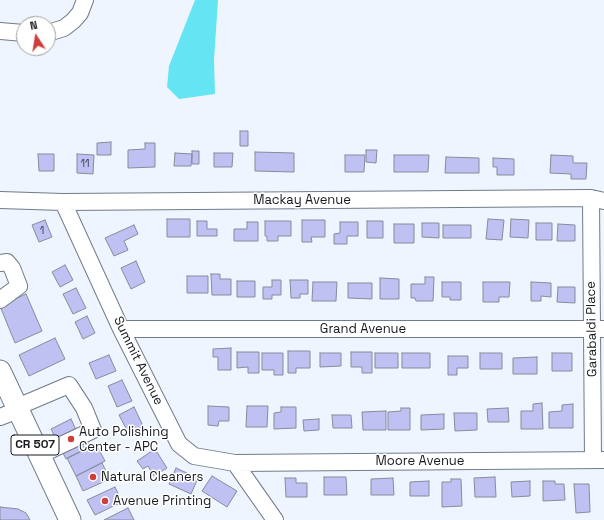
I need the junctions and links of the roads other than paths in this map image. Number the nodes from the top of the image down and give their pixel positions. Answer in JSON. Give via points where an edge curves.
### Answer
{"nodes":[{"id":1,"x":85,"y":0,"type":"edge"},
{"id":2,"x":56,"y":30,"type":"edge"},
{"id":3,"x":0,"y":31,"type":"edge"},
{"id":4,"x":16,"y":32,"type":"edge"},
{"id":5,"x":0,"y":200,"type":"edge"},
{"id":6,"x":597,"y":200,"type":"edge"},
{"id":7,"x":63,"y":202,"type":"junction"},
{"id":8,"x":0,"y":263,"type":"edge"},
{"id":9,"x":0,"y":300,"type":"edge"},
{"id":10,"x":121,"y":329,"type":"junction"},
{"id":11,"x":598,"y":329,"type":"edge"},
{"id":12,"x":0,"y":371,"type":"edge"},
{"id":13,"x":12,"y":411,"type":"edge"},
{"id":14,"x":40,"y":455,"type":"junction"},
{"id":15,"x":598,"y":460,"type":"edge"},
{"id":16,"x":235,"y":462,"type":"junction"},
{"id":17,"x":70,"y":520,"type":"edge"},
{"id":18,"x":275,"y":520,"type":"edge"}],
"edges":[{"from":1,"to":2,"type":"street","via":[[80,13],[73,21]]},
{"from":3,"to":4,"type":"street"},
{"from":5,"to":7,"type":"street","name":"Mackay Avenue"},
{"from":6,"to":7,"type":"street","name":"Mackay Avenue"},
{"from":6,"to":11,"type":"street","name":"Garabaldi Place"},
{"from":7,"to":10,"type":"street","name":"Summit Avenue"},
{"from":8,"to":9,"type":"street","via":[[7,262],[12,268],[19,286]]},
{"from":10,"to":11,"type":"street","name":"Grand Avenue"},
{"from":10,"to":16,"type":"street","name":"Summit Avenue","via":[[179,444],[194,456]]},
{"from":11,"to":15,"type":"street","name":"Garabaldi Place"},
{"from":12,"to":13,"type":"main road","number":"CR 507"},
{"from":13,"to":14,"type":"main road","number":"CR 507"},
{"from":13,"to":14,"type":"street","via":[[69,385],[84,408],[93,430]]},
{"from":14,"to":17,"type":"main road","number":"CR 507"},
{"from":15,"to":16,"type":"street","name":"Moore Avenue"},
{"from":16,"to":18,"type":"street"}]}
